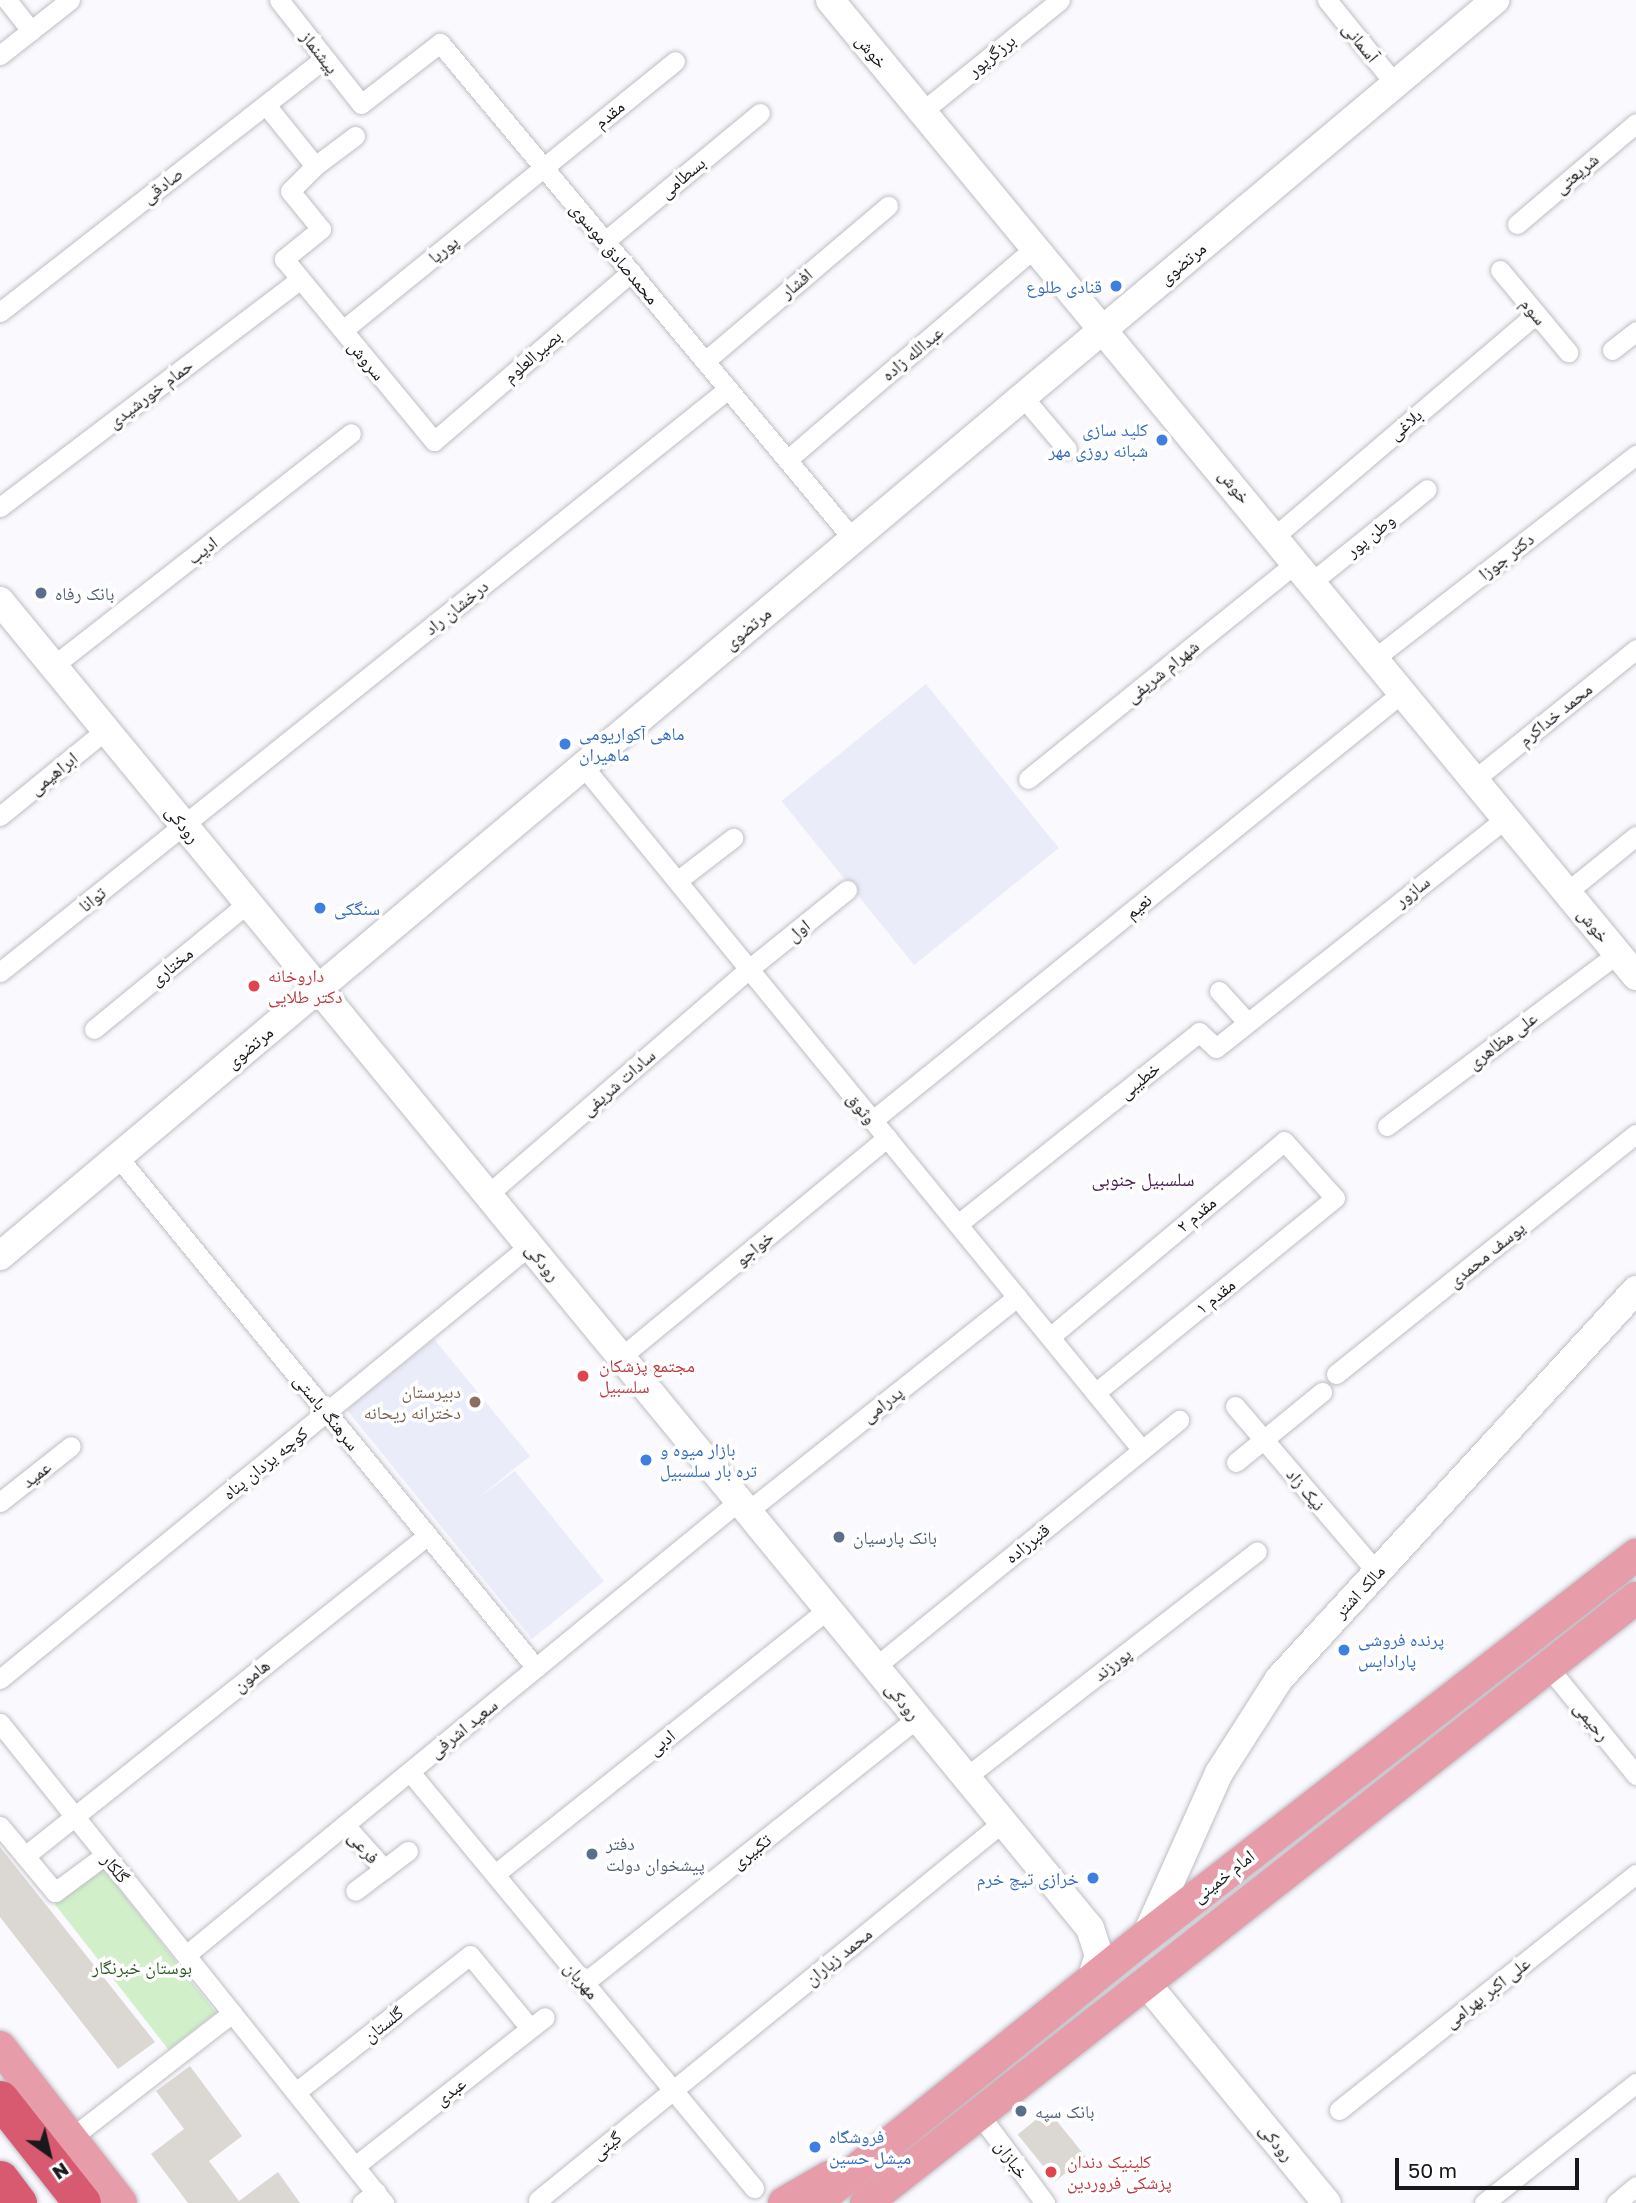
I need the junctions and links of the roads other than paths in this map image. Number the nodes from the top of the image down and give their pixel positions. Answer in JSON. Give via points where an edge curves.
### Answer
{"nodes":[{"id":1,"x":6,"y":0,"type":"edge"},
{"id":2,"x":70,"y":0,"type":"edge"},
{"id":3,"x":279,"y":0,"type":"edge"},
{"id":4,"x":830,"y":0,"type":"edge"},
{"id":5,"x":1060,"y":0,"type":"edge"},
{"id":6,"x":1327,"y":0,"type":"edge"},
{"id":7,"x":1488,"y":2,"type":"edge"},
{"id":8,"x":31,"y":31,"type":"junction"},
{"id":9,"x":0,"y":55,"type":"edge"},
{"id":10,"x":325,"y":58,"type":"junction"},
{"id":11,"x":675,"y":61,"type":"dead end"},
{"id":12,"x":1395,"y":84,"type":"junction"},
{"id":13,"x":361,"y":104,"type":"joint"},
{"id":14,"x":265,"y":105,"type":"junction"},
{"id":15,"x":923,"y":111,"type":"junction"},
{"id":16,"x":760,"y":113,"type":"dead end"},
{"id":17,"x":1636,"y":123,"type":"edge"},
{"id":18,"x":355,"y":136,"type":"dead end"},
{"id":19,"x":315,"y":166,"type":"junction"},
{"id":20,"x":544,"y":167,"type":"junction"},
{"id":21,"x":888,"y":206,"type":"dead end"},
{"id":22,"x":1517,"y":224,"type":"dead end"},
{"id":23,"x":605,"y":241,"type":"junction"},
{"id":24,"x":1037,"y":246,"type":"junction"},
{"id":25,"x":1500,"y":270,"type":"dead end"},
{"id":26,"x":631,"y":272,"type":"junction"},
{"id":27,"x":300,"y":279,"type":"junction"},
{"id":28,"x":0,"y":312,"type":"edge"},
{"id":29,"x":1536,"y":314,"type":"junction"},
{"id":30,"x":1105,"y":328,"type":"junction"},
{"id":31,"x":343,"y":330,"type":"junction"},
{"id":32,"x":1636,"y":331,"type":"edge"},
{"id":33,"x":1612,"y":350,"type":"dead end"},
{"id":34,"x":1568,"y":352,"type":"dead end"},
{"id":35,"x":705,"y":361,"type":"junction"},
{"id":36,"x":728,"y":389,"type":"junction"},
{"id":37,"x":1023,"y":397,"type":"junction"},
{"id":38,"x":351,"y":433,"type":"dead end"},
{"id":39,"x":434,"y":440,"type":"joint"},
{"id":40,"x":1067,"y":449,"type":"dead end"},
{"id":41,"x":1636,"y":455,"type":"edge"},
{"id":42,"x":787,"y":460,"type":"junction"},
{"id":43,"x":1427,"y":489,"type":"dead end"},
{"id":44,"x":0,"y":507,"type":"edge"},
{"id":45,"x":1275,"y":536,"type":"junction"},
{"id":46,"x":853,"y":539,"type":"junction"},
{"id":47,"x":1305,"y":572,"type":"junction"},
{"id":48,"x":4,"y":613,"type":"edge"},
{"id":49,"x":1636,"y":649,"type":"edge"},
{"id":50,"x":1375,"y":658,"type":"junction"},
{"id":51,"x":54,"y":666,"type":"junction"},
{"id":52,"x":1404,"y":692,"type":"junction"},
{"id":53,"x":106,"y":730,"type":"junction"},
{"id":54,"x":583,"y":766,"type":"junction"},
{"id":55,"x":1028,"y":779,"type":"dead end"},
{"id":56,"x":1475,"y":779,"type":"junction"},
{"id":57,"x":0,"y":816,"type":"edge"},
{"id":58,"x":1506,"y":818,"type":"junction"},
{"id":59,"x":184,"y":825,"type":"junction"},
{"id":60,"x":1636,"y":835,"type":"edge"},
{"id":61,"x":733,"y":838,"type":"dead end"},
{"id":62,"x":677,"y":881,"type":"junction"},
{"id":63,"x":847,"y":890,"type":"dead end"},
{"id":64,"x":1567,"y":892,"type":"junction"},
{"id":65,"x":248,"y":903,"type":"junction"},
{"id":66,"x":1618,"y":953,"type":"junction"},
{"id":67,"x":1318,"y":964,"type":"joint"},
{"id":68,"x":749,"y":969,"type":"junction"},
{"id":69,"x":0,"y":972,"type":"edge"},
{"id":70,"x":1636,"y":976,"type":"edge"},
{"id":71,"x":318,"y":989,"type":"junction"},
{"id":72,"x":1219,"y":991,"type":"dead end"},
{"id":73,"x":1247,"y":1022,"type":"junction"},
{"id":74,"x":94,"y":1029,"type":"dead end"},
{"id":75,"x":873,"y":1120,"type":"junction"},
{"id":76,"x":1387,"y":1126,"type":"dead end"},
{"id":77,"x":1636,"y":1134,"type":"edge"},
{"id":78,"x":887,"y":1138,"type":"junction"},
{"id":79,"x":118,"y":1157,"type":"junction"},
{"id":80,"x":487,"y":1195,"type":"junction"},
{"id":81,"x":1335,"y":1198,"type":"joint"},
{"id":82,"x":958,"y":1224,"type":"junction"},
{"id":83,"x":530,"y":1246,"type":"junction"},
{"id":84,"x":0,"y":1256,"type":"edge"},
{"id":85,"x":1636,"y":1290,"type":"edge"},
{"id":86,"x":1017,"y":1297,"type":"junction"},
{"id":87,"x":1050,"y":1337,"type":"junction"},
{"id":88,"x":621,"y":1357,"type":"junction"},
{"id":89,"x":1336,"y":1374,"type":"dead end"},
{"id":90,"x":1322,"y":1392,"type":"dead end"},
{"id":91,"x":1096,"y":1393,"type":"junction"},
{"id":92,"x":1235,"y":1406,"type":"dead end"},
{"id":93,"x":327,"y":1412,"type":"junction"},
{"id":94,"x":1179,"y":1419,"type":"dead end"},
{"id":95,"x":1264,"y":1439,"type":"junction"},
{"id":96,"x":71,"y":1446,"type":"dead end"},
{"id":97,"x":1142,"y":1450,"type":"junction"},
{"id":98,"x":1236,"y":1462,"type":"dead end"},
{"id":99,"x":0,"y":1502,"type":"edge"},
{"id":100,"x":743,"y":1506,"type":"junction"},
{"id":101,"x":428,"y":1535,"type":"junction"},
{"id":102,"x":1257,"y":1551,"type":"dead end"},
{"id":103,"x":1636,"y":1555,"type":"edge"},
{"id":104,"x":1377,"y":1572,"type":"junction"},
{"id":105,"x":1581,"y":1598,"type":"junction"},
{"id":106,"x":1636,"y":1598,"type":"edge"},
{"id":107,"x":828,"y":1609,"type":"junction"},
{"id":108,"x":1604,"y":1623,"type":"junction"},
{"id":109,"x":875,"y":1667,"type":"junction"},
{"id":110,"x":536,"y":1668,"type":"junction"},
{"id":111,"x":1549,"y":1668,"type":"junction"},
{"id":112,"x":0,"y":1679,"type":"edge"},
{"id":113,"x":917,"y":1718,"type":"junction"},
{"id":114,"x":0,"y":1723,"type":"edge"},
{"id":115,"x":410,"y":1772,"type":"junction"},
{"id":116,"x":1636,"y":1775,"type":"edge"},
{"id":117,"x":966,"y":1777,"type":"junction"},
{"id":118,"x":75,"y":1816,"type":"junction"},
{"id":119,"x":1003,"y":1822,"type":"junction"},
{"id":120,"x":345,"y":1825,"type":"junction"},
{"id":121,"x":0,"y":1826,"type":"edge"},
{"id":122,"x":408,"y":1851,"type":"dead end"},
{"id":123,"x":106,"y":1855,"type":"junction"},
{"id":124,"x":25,"y":1856,"type":"junction"},
{"id":125,"x":384,"y":1870,"type":"junction"},
{"id":126,"x":495,"y":1874,"type":"junction"},
{"id":127,"x":1636,"y":1874,"type":"edge"},
{"id":128,"x":355,"y":1891,"type":"dead end"},
{"id":129,"x":1146,"y":1936,"type":"junction"},
{"id":130,"x":186,"y":1955,"type":"junction"},
{"id":131,"x":584,"y":1983,"type":"junction"},
{"id":132,"x":1090,"y":1983,"type":"junction"},
{"id":133,"x":1146,"y":1983,"type":"junction"},
{"id":134,"x":232,"y":2013,"type":"junction"},
{"id":135,"x":538,"y":2022,"type":"joint"},
{"id":136,"x":0,"y":2047,"type":"edge"},
{"id":137,"x":1636,"y":2082,"type":"edge"},
{"id":138,"x":673,"y":2090,"type":"junction"},
{"id":139,"x":296,"y":2092,"type":"junction"},
{"id":140,"x":0,"y":2099,"type":"edge"},
{"id":141,"x":1339,"y":2110,"type":"dead end"},
{"id":142,"x":979,"y":2115,"type":"junction"},
{"id":143,"x":71,"y":2138,"type":"junction"},
{"id":144,"x":876,"y":2150,"type":"junction"},
{"id":145,"x":355,"y":2166,"type":"junction"},
{"id":146,"x":898,"y":2177,"type":"junction"},
{"id":147,"x":0,"y":2179,"type":"edge"},
{"id":148,"x":1636,"y":2186,"type":"edge"},
{"id":149,"x":754,"y":2188,"type":"dead end"},
{"id":150,"x":374,"y":2200,"type":"edge"},
{"id":151,"x":538,"y":2200,"type":"dead end"},
{"id":152,"x":18,"y":2203,"type":"edge"},
{"id":153,"x":82,"y":2203,"type":"edge"},
{"id":154,"x":121,"y":2203,"type":"edge"},
{"id":155,"x":784,"y":2203,"type":"edge"},
{"id":156,"x":815,"y":2203,"type":"edge"},
{"id":157,"x":866,"y":2203,"type":"edge"},
{"id":158,"x":876,"y":2203,"type":"edge"},
{"id":159,"x":1045,"y":2203,"type":"edge"},
{"id":160,"x":1327,"y":2203,"type":"edge"},
{"id":161,"x":1484,"y":2203,"type":"edge"},
{"id":162,"x":1616,"y":2203,"type":"edge"}],
"edges":[{"from":1,"to":8,"type":"street"},
{"from":2,"to":8,"type":"street"},
{"from":3,"to":10,"type":"street","name":"پیشنماز"},
{"from":4,"to":15,"type":"main road","name":"خوش"},
{"from":5,"to":15,"type":"street","name":"برزگرپور"},
{"from":6,"to":12,"type":"street","name":"آسمانی"},
{"from":7,"to":12,"type":"main road","name":"مرتضوی"},
{"from":8,"to":9,"type":"street"},
{"from":10,"to":13,"type":"street","name":"پیشنماز"},
{"from":10,"to":14,"type":"street","name":"صادقی"},
{"from":11,"to":20,"type":"street","name":"مقدم"},
{"from":12,"to":30,"type":"main road","name":"مرتضوی"},
{"from":13,"to":20,"type":"street","name":"محمدصادق موسوی","via":[[440,43]]},
{"from":14,"to":19,"type":"street"},
{"from":14,"to":28,"type":"street","name":"صادقی"},
{"from":15,"to":24,"type":"main road","name":"خوش"},
{"from":16,"to":23,"type":"street","name":"بسطامی"},
{"from":17,"to":22,"type":"street","name":"شریعتی"},
{"from":18,"to":19,"type":"street"},
{"from":19,"to":27,"type":"street","via":[[290,191],[321,229],[284,259]]},
{"from":20,"to":23,"type":"street","name":"محمدصادق موسوی"},
{"from":20,"to":31,"type":"street","name":"پوریا"},
{"from":21,"to":35,"type":"street","name":"افشار"},
{"from":23,"to":26,"type":"street","name":"محمدصادق موسوی"},
{"from":24,"to":30,"type":"main road","name":"خوش"},
{"from":24,"to":42,"type":"street","name":"عبدالله زاده"},
{"from":25,"to":29,"type":"street","name":"سوم"},
{"from":26,"to":35,"type":"street","name":"محمدصادق موسوی"},
{"from":26,"to":39,"type":"street","name":"بصیرالعلوم"},
{"from":27,"to":31,"type":"street","name":"سروش"},
{"from":27,"to":44,"type":"street","name":"حمام خورشیدی"},
{"from":29,"to":34,"type":"street","name":"سوم"},
{"from":29,"to":45,"type":"street","name":"بلاغی"},
{"from":30,"to":37,"type":"main road","name":"مرتضوی"},
{"from":30,"to":45,"type":"main road","name":"خوش"},
{"from":31,"to":39,"type":"street","name":"سروش"},
{"from":32,"to":33,"type":"street"},
{"from":35,"to":36,"type":"street","name":"محمدصادق موسوی"},
{"from":36,"to":42,"type":"street","name":"محمدصادق موسوی"},
{"from":36,"to":59,"type":"street","name":"درخشان راد"},
{"from":37,"to":40,"type":"street"},
{"from":37,"to":46,"type":"main road","name":"مرتضوی"},
{"from":38,"to":51,"type":"street","name":"ادیب"},
{"from":41,"to":50,"type":"street","name":"دکتر جوزا"},
{"from":42,"to":46,"type":"street","name":"محمدصادق موسوی"},
{"from":43,"to":47,"type":"street","name":"وطن پور"},
{"from":45,"to":47,"type":"main road","name":"خوش"},
{"from":46,"to":54,"type":"main road","name":"مرتضوی"},
{"from":47,"to":50,"type":"main road","name":"خوش"},
{"from":47,"to":55,"type":"street","name":"شهرام شریفی"},
{"from":48,"to":51,"type":"main road","name":"رودکی"},
{"from":49,"to":56,"type":"street","name":"محمد خداکرم"},
{"from":50,"to":52,"type":"main road","name":"خوش"},
{"from":51,"to":53,"type":"main road","name":"رودکی"},
{"from":52,"to":56,"type":"main road","name":"خوش"},
{"from":52,"to":75,"type":"street","name":"نعیم"},
{"from":53,"to":57,"type":"street","name":"ابراهیمی"},
{"from":53,"to":59,"type":"main road","name":"رودکی"},
{"from":54,"to":62,"type":"street","name":"وثوق"},
{"from":54,"to":71,"type":"main road","name":"مرتضوی"},
{"from":56,"to":58,"type":"main road","name":"خوش"},
{"from":58,"to":64,"type":"main road","name":"خوش"},
{"from":58,"to":67,"type":"street","name":"سازور"},
{"from":59,"to":65,"type":"main road","name":"رودکی"},
{"from":59,"to":69,"type":"street","name":"توانا"},
{"from":60,"to":64,"type":"street"},
{"from":61,"to":62,"type":"street"},
{"from":62,"to":68,"type":"street","name":"وثوق"},
{"from":63,"to":68,"type":"street","name":"اول"},
{"from":64,"to":66,"type":"main road","name":"خوش"},
{"from":65,"to":71,"type":"main road","name":"رودکی"},
{"from":65,"to":74,"type":"street","name":"مختاری"},
{"from":66,"to":70,"type":"main road","name":"خوش"},
{"from":66,"to":76,"type":"street","name":"علی مظاهری"},
{"from":67,"to":73,"type":"street","name":"خطیبی"},
{"from":68,"to":75,"type":"street","name":"وثوق"},
{"from":68,"to":80,"type":"street","name":"سادات شریفی"},
{"from":71,"to":79,"type":"main road","name":"مرتضوی"},
{"from":71,"to":80,"type":"main road","name":"رودکی"},
{"from":72,"to":73,"type":"street"},
{"from":73,"to":82,"type":"street","name":"خطیبی","via":[[1216,1048],[1199,1032]]},
{"from":75,"to":78,"type":"street","name":"وثوق"},
{"from":77,"to":89,"type":"street","name":"یوسف محمدی"},
{"from":78,"to":82,"type":"street","name":"وثوق"},
{"from":78,"to":88,"type":"street","name":"خواجو"},
{"from":79,"to":84,"type":"main road","name":"مرتضوی"},
{"from":79,"to":93,"type":"street","name":"سرهنگ باستی"},
{"from":80,"to":83,"type":"main road","name":"رودکی"},
{"from":81,"to":87,"type":"street","name":"مقدم ۲","via":[[1284,1141]]},
{"from":81,"to":91,"type":"street","name":"مقدم ۱"},
{"from":82,"to":86,"type":"street","name":"وثوق"},
{"from":83,"to":88,"type":"main road","name":"رودکی"},
{"from":83,"to":93,"type":"street","name":"کوچه یزدان پناه"},
{"from":85,"to":104,"type":"main road","name":"مالک اشتر"},
{"from":86,"to":87,"type":"street","name":"وثوق"},
{"from":86,"to":100,"type":"street","name":"پدرامی"},
{"from":87,"to":91,"type":"street","name":"وثوق"},
{"from":88,"to":100,"type":"main road","name":"رودکی"},
{"from":90,"to":95,"type":"street"},
{"from":91,"to":97,"type":"street","name":"وثوق"},
{"from":92,"to":95,"type":"street","name":"نیک زاد"},
{"from":93,"to":101,"type":"street","name":"سرهنگ باستی"},
{"from":93,"to":112,"type":"street","name":"کوچه یزدان پناه"},
{"from":94,"to":97,"type":"street","name":"قنبرزاده"},
{"from":95,"to":98,"type":"street"},
{"from":95,"to":104,"type":"street","name":"نیک زاد"},
{"from":96,"to":99,"type":"street","name":"عمید"},
{"from":97,"to":109,"type":"street","name":"قنبرزاده"},
{"from":100,"to":107,"type":"main road","name":"رودکی"},
{"from":100,"to":110,"type":"street","name":"سعید اشرفی"},
{"from":101,"to":110,"type":"street","name":"سرهنگ باستی"},
{"from":101,"to":118,"type":"street","name":"هامون"},
{"from":102,"to":117,"type":"street","name":"پورزند"},
{"from":103,"to":105,"type":"main road","name":"امام خمینی"},
{"from":104,"to":129,"type":"main road","name":"مالک اشتر","via":[[1288,1669],[1246,1724],[1219,1773]]},
{"from":105,"to":108,"type":"main road"},
{"from":105,"to":129,"type":"main road","name":"امام خمینی"},
{"from":106,"to":108,"type":"main road"},
{"from":107,"to":109,"type":"main road","name":"رودکی"},
{"from":107,"to":126,"type":"street","name":"ادبی"},
{"from":108,"to":111,"type":"main road"},
{"from":109,"to":113,"type":"main road","name":"رودکی"},
{"from":110,"to":115,"type":"street","name":"سعید اشرفی"},
{"from":111,"to":116,"type":"street","name":"رحیمی"},
{"from":111,"to":133,"type":"main road"},
{"from":113,"to":117,"type":"main road","name":"رودکی"},
{"from":113,"to":131,"type":"street","name":"تکبیری"},
{"from":114,"to":118,"type":"street","name":"گلکار"},
{"from":115,"to":120,"type":"street","name":"سعید اشرفی"},
{"from":115,"to":126,"type":"street","name":"مهربان"},
{"from":117,"to":119,"type":"main road","name":"رودکی"},
{"from":118,"to":123,"type":"street","name":"گلکار"},
{"from":118,"to":124,"type":"street","name":"هامون"},
{"from":119,"to":132,"type":"main road","name":"رودکی","via":[[1086,1924],[1099,1955]]},
{"from":119,"to":138,"type":"street","name":"محمد زیاران"},
{"from":120,"to":125,"type":"street","name":"فرعی"},
{"from":120,"to":130,"type":"street","name":"سعید اشرفی"},
{"from":121,"to":124,"type":"street"},
{"from":122,"to":125,"type":"street","name":"فرعی"},
{"from":123,"to":124,"type":"street","via":[[55,1892]]},
{"from":123,"to":130,"type":"street","name":"گلکار"},
{"from":125,"to":128,"type":"street","name":"فرعی"},
{"from":126,"to":131,"type":"street","name":"مهربان"},
{"from":127,"to":141,"type":"street","name":"علی اکبر بهرامی"},
{"from":129,"to":132,"type":"main road","name":"امام خمینی"},
{"from":130,"to":134,"type":"street","name":"گلکار"},
{"from":131,"to":138,"type":"street","name":"مهربان"},
{"from":132,"to":144,"type":"main road","name":"امام خمینی"},
{"from":133,"to":142,"type":"main road"},
{"from":133,"to":160,"type":"main road","name":"رودکی"},
{"from":134,"to":139,"type":"street","name":"گلکار"},
{"from":134,"to":143,"type":"street"},
{"from":135,"to":139,"type":"street","name":"گلستان","via":[[470,1955]]},
{"from":135,"to":145,"type":"street","name":"عبدی"},
{"from":136,"to":143,"type":"main road"},
{"from":137,"to":161,"type":"street"},
{"from":138,"to":149,"type":"street","name":"مهربان"},
{"from":138,"to":151,"type":"street","name":"گیتی"},
{"from":139,"to":145,"type":"street","name":"گلکار"},
{"from":140,"to":153,"type":"highway"},
{"from":142,"to":146,"type":"main road"},
{"from":142,"to":159,"type":"street","name":"خبازان"},
{"from":143,"to":154,"type":"main road"},
{"from":144,"to":155,"type":"main road"},
{"from":144,"to":156,"type":"main road","name":"امام خمینی"},
{"from":145,"to":150,"type":"street","name":"گلکار"},
{"from":146,"to":157,"type":"main road"},
{"from":146,"to":158,"type":"main road"},
{"from":147,"to":152,"type":"highway"},
{"from":148,"to":162,"type":"street"}]}
